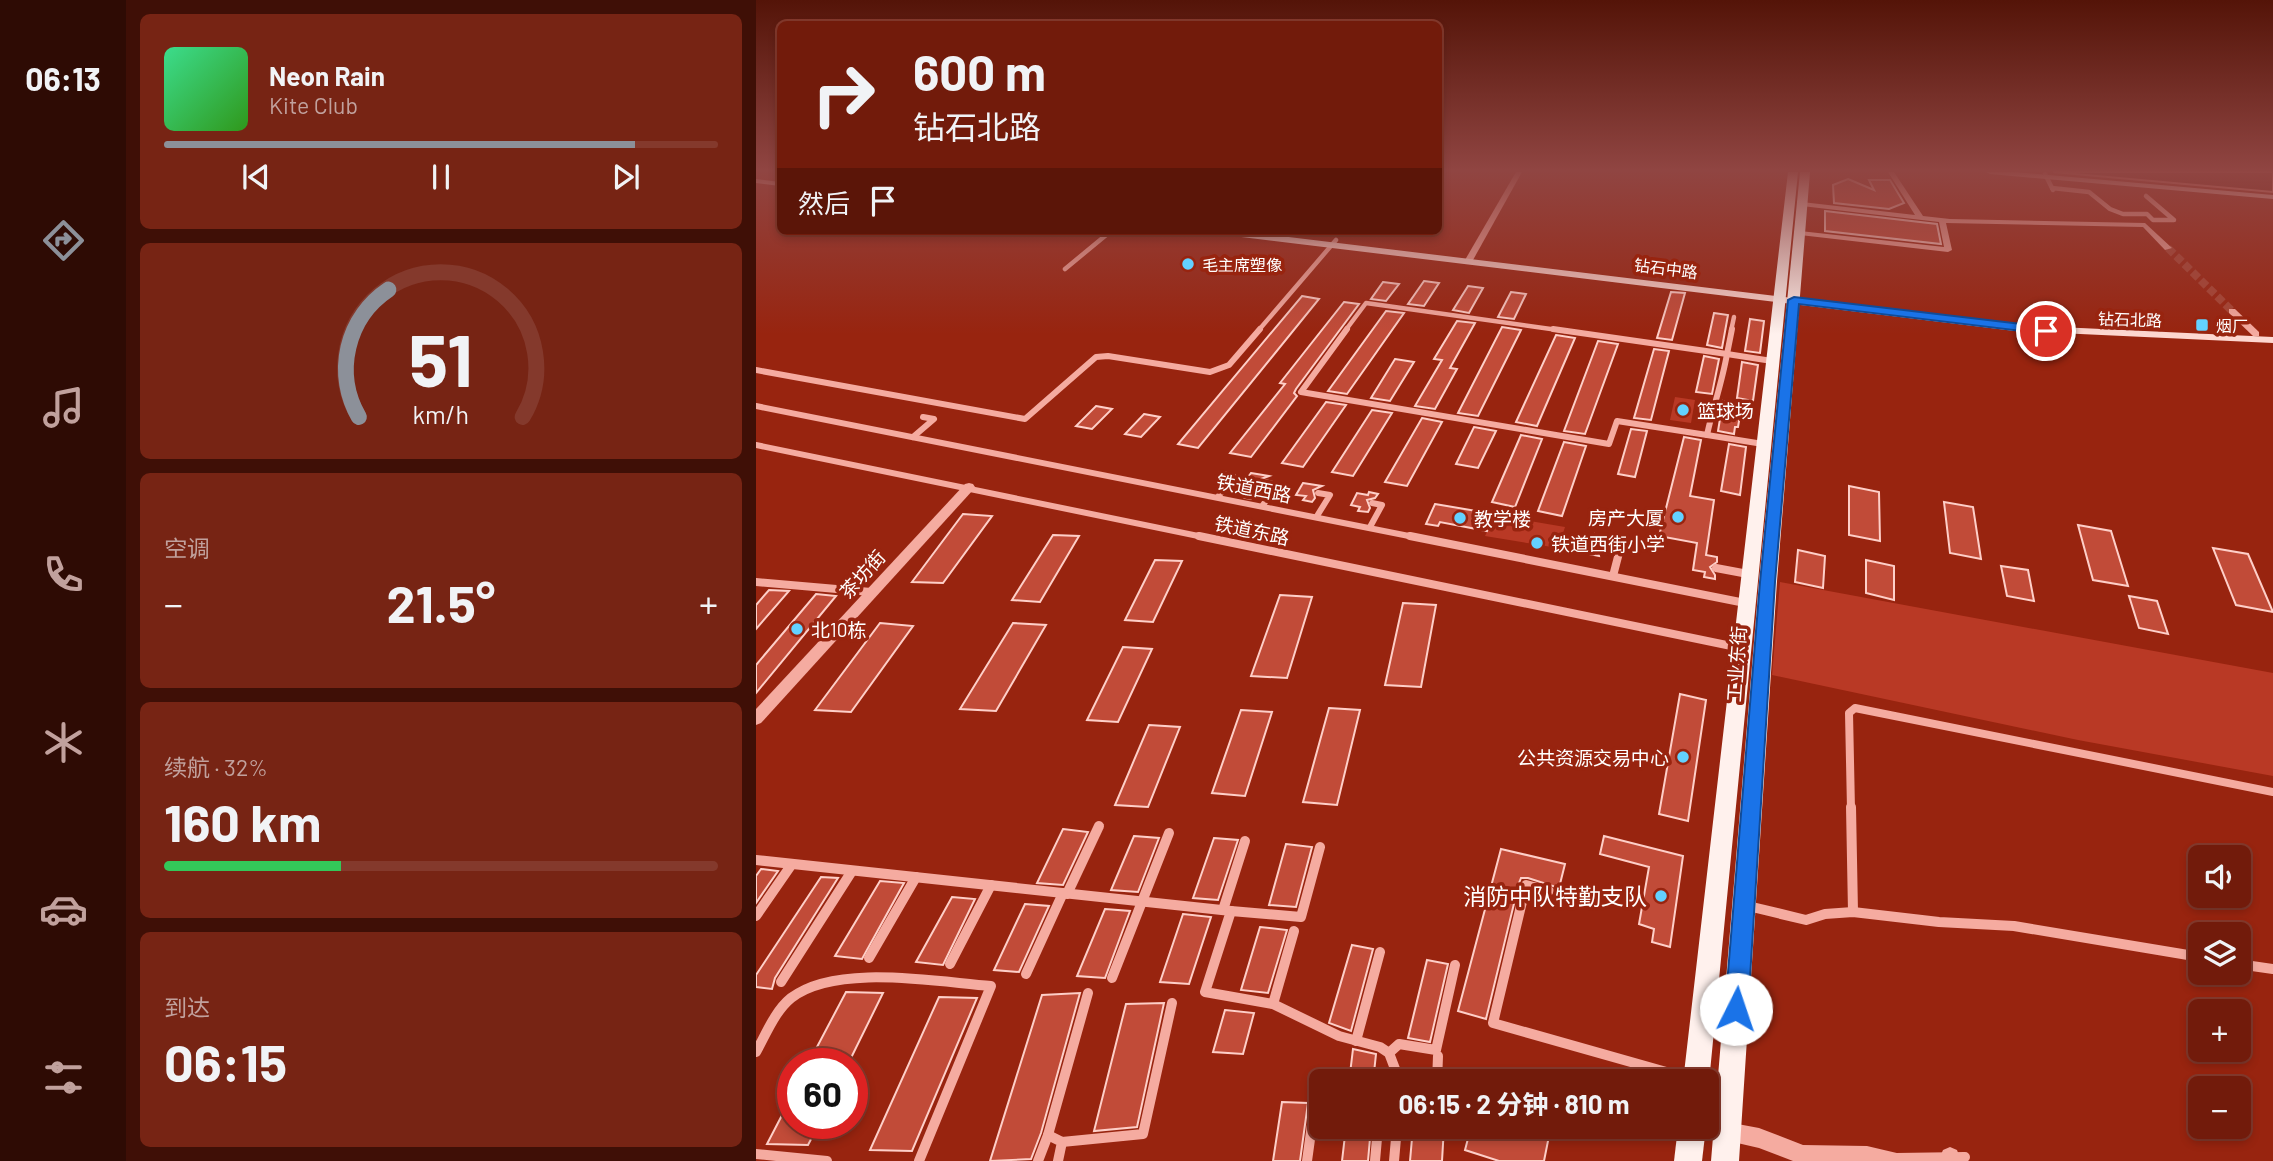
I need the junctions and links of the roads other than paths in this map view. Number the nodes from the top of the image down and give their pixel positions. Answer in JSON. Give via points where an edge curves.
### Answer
{"nodes":[{"id":1,"x":1488,"y":226,"type":"edge"},
{"id":2,"x":1790,"y":226,"type":"edge"},
{"id":3,"x":1803,"y":226,"type":"edge"},
{"id":4,"x":1943,"y":226,"type":"edge"},
{"id":5,"x":2146,"y":226,"type":"edge"},
{"id":6,"x":1800,"y":233,"type":"junction"},
{"id":7,"x":1106,"y":235,"type":"edge"},
{"id":8,"x":1260,"y":235,"type":"edge"},
{"id":9,"x":1285,"y":235,"type":"edge"},
{"id":10,"x":1334,"y":242,"type":"junction"},
{"id":11,"x":2168,"y":248,"type":"tunnel mouth"},
{"id":12,"x":1471,"y":257,"type":"junction"},
{"id":13,"x":1065,"y":269,"type":"dead end"},
{"id":14,"x":1786,"y":296,"type":"junction"},
{"id":15,"x":2232,"y":311,"type":"tunnel mouth"},
{"id":16,"x":1734,"y":317,"type":"dead end"},
{"id":17,"x":2256,"y":334,"type":"junction"},
{"id":18,"x":2273,"y":334,"type":"edge"},
{"id":19,"x":2273,"y":340,"type":"edge"},
{"id":20,"x":1727,"y":354,"type":"junction"},
{"id":21,"x":1772,"y":361,"type":"junction"},
{"id":22,"x":756,"y":370,"type":"edge"},
{"id":23,"x":756,"y":406,"type":"edge"},
{"id":24,"x":923,"y":417,"type":"dead end"},
{"id":25,"x":1707,"y":435,"type":"junction"},
{"id":26,"x":913,"y":437,"type":"junction"},
{"id":27,"x":1763,"y":444,"type":"junction"},
{"id":28,"x":756,"y":445,"type":"edge"},
{"id":29,"x":1221,"y":474,"type":"dead end"},
{"id":30,"x":1265,"y":482,"type":"dead end"},
{"id":31,"x":969,"y":487,"type":"junction"},
{"id":32,"x":1318,"y":493,"type":"dead end"},
{"id":33,"x":1218,"y":497,"type":"junction"},
{"id":34,"x":1373,"y":503,"type":"dead end"},
{"id":35,"x":1263,"y":505,"type":"junction"},
{"id":36,"x":1317,"y":516,"type":"junction"},
{"id":37,"x":1370,"y":527,"type":"junction"},
{"id":38,"x":1602,"y":546,"type":"dead end"},
{"id":39,"x":1716,"y":568,"type":"dead end"},
{"id":40,"x":1748,"y":574,"type":"junction"},
{"id":41,"x":1613,"y":576,"type":"junction"},
{"id":42,"x":756,"y":582,"type":"edge"},
{"id":43,"x":871,"y":592,"type":"junction"},
{"id":44,"x":1745,"y":603,"type":"junction"},
{"id":45,"x":1741,"y":648,"type":"junction"},
{"id":46,"x":756,"y":719,"type":"edge"},
{"id":47,"x":2273,"y":792,"type":"edge"},
{"id":48,"x":1099,"y":826,"type":"dead end"},
{"id":49,"x":1169,"y":834,"type":"dead end"},
{"id":50,"x":1245,"y":841,"type":"dead end"},
{"id":51,"x":1320,"y":847,"type":"dead end"},
{"id":52,"x":1719,"y":858,"type":"junction"},
{"id":53,"x":756,"y":860,"type":"edge"},
{"id":54,"x":792,"y":864,"type":"junction"},
{"id":55,"x":1747,"y":865,"type":"junction"},
{"id":56,"x":852,"y":871,"type":"junction"},
{"id":57,"x":916,"y":877,"type":"junction"},
{"id":58,"x":991,"y":885,"type":"junction"},
{"id":59,"x":1549,"y":891,"type":"dead end"},
{"id":60,"x":1065,"y":893,"type":"junction"},
{"id":61,"x":1142,"y":901,"type":"junction"},
{"id":62,"x":1744,"y":905,"type":"junction"},
{"id":63,"x":1227,"y":911,"type":"junction"},
{"id":64,"x":1853,"y":912,"type":"junction"},
{"id":65,"x":756,"y":916,"type":"edge"},
{"id":66,"x":1294,"y":932,"type":"dead end"},
{"id":67,"x":1380,"y":952,"type":"dead end"},
{"id":68,"x":1710,"y":952,"type":"junction"},
{"id":69,"x":2188,"y":955,"type":"edge"},
{"id":70,"x":869,"y":958,"type":"dead end"},
{"id":71,"x":1740,"y":960,"type":"junction"},
{"id":72,"x":950,"y":964,"type":"dead end"},
{"id":73,"x":1455,"y":965,"type":"dead end"},
{"id":74,"x":2251,"y":966,"type":"edge"},
{"id":75,"x":2273,"y":969,"type":"edge"},
{"id":76,"x":1027,"y":974,"type":"dead end"},
{"id":77,"x":1112,"y":978,"type":"dead end"},
{"id":78,"x":781,"y":982,"type":"dead end"},
{"id":79,"x":1088,"y":993,"type":"dead end"},
{"id":80,"x":1172,"y":1003,"type":"dead end"},
{"id":81,"x":1273,"y":1004,"type":"junction"},
{"id":82,"x":1356,"y":1041,"type":"junction"},
{"id":83,"x":756,"y":1052,"type":"edge"},
{"id":84,"x":1389,"y":1053,"type":"junction"},
{"id":85,"x":1438,"y":1056,"type":"dead end"},
{"id":86,"x":1395,"y":1069,"type":"edge"},
{"id":87,"x":1438,"y":1069,"type":"edge"},
{"id":88,"x":1654,"y":1069,"type":"edge"},
{"id":89,"x":1697,"y":1069,"type":"edge"},
{"id":90,"x":1727,"y":1132,"type":"junction"},
{"id":91,"x":1048,"y":1135,"type":"junction"},
{"id":92,"x":1310,"y":1139,"type":"edge"},
{"id":93,"x":1377,"y":1139,"type":"edge"},
{"id":94,"x":1395,"y":1139,"type":"edge"},
{"id":95,"x":1691,"y":1139,"type":"edge"},
{"id":96,"x":1062,"y":1142,"type":"junction"},
{"id":97,"x":756,"y":1154,"type":"edge"},
{"id":98,"x":1955,"y":1158,"type":"edge"},
{"id":99,"x":1891,"y":1160,"type":"edge"},
{"id":100,"x":827,"y":1161,"type":"edge"},
{"id":101,"x":919,"y":1161,"type":"edge"},
{"id":102,"x":1038,"y":1161,"type":"edge"},
{"id":103,"x":1058,"y":1161,"type":"edge"},
{"id":104,"x":1307,"y":1161,"type":"edge"},
{"id":105,"x":1375,"y":1161,"type":"edge"},
{"id":106,"x":1394,"y":1161,"type":"edge"},
{"id":107,"x":1688,"y":1161,"type":"edge"},
{"id":108,"x":1725,"y":1161,"type":"edge"}],
"edges":[{"from":1,"to":12,"type":"street"},
{"from":2,"to":14,"type":"main road","name":"工业东街"},
{"from":3,"to":6,"type":"main road","name":"工业东街"},
{"from":4,"to":6,"type":"street","via":[[1948,250]]},
{"from":5,"to":11,"type":"street"},
{"from":6,"to":14,"type":"main road","name":"工业东街"},
{"from":7,"to":13,"type":"street"},
{"from":8,"to":10,"type":"main road","name":"钻石中路"},
{"from":9,"to":10,"type":"main road","name":"钻石中路"},
{"from":10,"to":12,"type":"main road","name":"钻石中路"},
{"from":10,"to":22,"type":"street","via":[[1229,365],[1198,372],[1096,357],[1023,419]]},
{"from":12,"to":14,"type":"main road","name":"钻石中路"},
{"from":14,"to":17,"type":"main road","name":"钻石北路","via":[[2026,324]]},
{"from":14,"to":19,"type":"main road","name":"钻石北路","via":[[2046,331]]},
{"from":14,"to":21,"type":"main road","name":"工业东街"},
{"from":14,"to":55,"type":"main road","name":"工业东街"},
{"from":15,"to":17,"type":"street"},
{"from":16,"to":20,"type":"street"},
{"from":17,"to":18,"type":"main road","name":"钻石北路"},
{"from":20,"to":21,"type":"street"},
{"from":20,"to":25,"type":"street"},
{"from":20,"to":25,"type":"street","via":[[1367,303],[1301,391],[1609,444],[1617,421]]},
{"from":21,"to":27,"type":"main road","name":"工业东街"},
{"from":23,"to":26,"type":"street","name":"铁道西路"},
{"from":24,"to":26,"type":"street","via":[[934,419]]},
{"from":25,"to":27,"type":"street"},
{"from":26,"to":33,"type":"street","name":"铁道西路"},
{"from":27,"to":40,"type":"main road","name":"工业东街"},
{"from":28,"to":31,"type":"street","name":"铁道东路"},
{"from":29,"to":33,"type":"street","via":[[1233,476]]},
{"from":30,"to":35,"type":"street","via":[[1277,485]]},
{"from":31,"to":43,"type":"street","name":"茶坊街"},
{"from":31,"to":45,"type":"street","name":"铁道东路"},
{"from":32,"to":36,"type":"street","via":[[1330,495]]},
{"from":33,"to":35,"type":"street","name":"铁道西路"},
{"from":34,"to":37,"type":"street","via":[[1382,505]]},
{"from":35,"to":36,"type":"street","name":"铁道西路"},
{"from":36,"to":37,"type":"street","name":"铁道西路"},
{"from":37,"to":41,"type":"street","name":"铁道西路"},
{"from":38,"to":41,"type":"street","via":[[1620,549]]},
{"from":39,"to":40,"type":"street"},
{"from":40,"to":44,"type":"main road","name":"工业东街"},
{"from":41,"to":44,"type":"street","name":"铁道西路"},
{"from":42,"to":43,"type":"street"},
{"from":43,"to":46,"type":"street","name":"茶坊街"},
{"from":44,"to":45,"type":"main road","name":"工业东街"},
{"from":45,"to":52,"type":"main road","name":"工业东街"},
{"from":47,"to":64,"type":"street","via":[[1855,708],[1849,713]]},
{"from":48,"to":60,"type":"street"},
{"from":49,"to":61,"type":"street"},
{"from":50,"to":63,"type":"street"},
{"from":51,"to":63,"type":"street","via":[[1301,918]]},
{"from":52,"to":55,"type":"main road"},
{"from":52,"to":68,"type":"main road","name":"工业东街"},
{"from":53,"to":54,"type":"street"},
{"from":54,"to":56,"type":"street"},
{"from":54,"to":65,"type":"street"},
{"from":55,"to":62,"type":"main road","name":"工业东街"},
{"from":56,"to":57,"type":"street"},
{"from":56,"to":78,"type":"street"},
{"from":57,"to":58,"type":"street"},
{"from":57,"to":70,"type":"street"},
{"from":58,"to":60,"type":"street"},
{"from":58,"to":72,"type":"street"},
{"from":59,"to":88,"type":"street","via":[[1526,885],[1493,1023]]},
{"from":60,"to":61,"type":"street"},
{"from":60,"to":76,"type":"street"},
{"from":61,"to":63,"type":"street"},
{"from":61,"to":77,"type":"street"},
{"from":62,"to":64,"type":"street","via":[[1807,920]]},
{"from":62,"to":71,"type":"main road","name":"工业东街"},
{"from":63,"to":81,"type":"street","via":[[1205,992]]},
{"from":64,"to":69,"type":"street","via":[[2040,929]]},
{"from":66,"to":81,"type":"street"},
{"from":67,"to":82,"type":"street"},
{"from":68,"to":71,"type":"main road"},
{"from":68,"to":89,"type":"main road","name":"工业东街"},
{"from":71,"to":90,"type":"main road","name":"工业东街"},
{"from":73,"to":84,"type":"street","via":[[1436,1050],[1399,1044]]},
{"from":74,"to":75,"type":"street"},
{"from":79,"to":91,"type":"street"},
{"from":80,"to":96,"type":"street","via":[[1143,1134]]},
{"from":81,"to":82,"type":"street"},
{"from":82,"to":84,"type":"street"},
{"from":83,"to":101,"type":"street","via":[[780,1011],[792,998],[818,984],[850,978],[991,986]]},
{"from":84,"to":86,"type":"street"},
{"from":85,"to":87,"type":"street"},
{"from":90,"to":99,"type":"street","via":[[1759,1138],[1803,1155]]},
{"from":90,"to":108,"type":"main road","name":"工业东街"},
{"from":91,"to":96,"type":"street"},
{"from":91,"to":102,"type":"street"},
{"from":92,"to":104,"type":"street"},
{"from":93,"to":105,"type":"street"},
{"from":94,"to":106,"type":"street"},
{"from":95,"to":107,"type":"main road"},
{"from":96,"to":103,"type":"street"},
{"from":97,"to":100,"type":"street"},
{"from":98,"to":99,"type":"street"}]}
